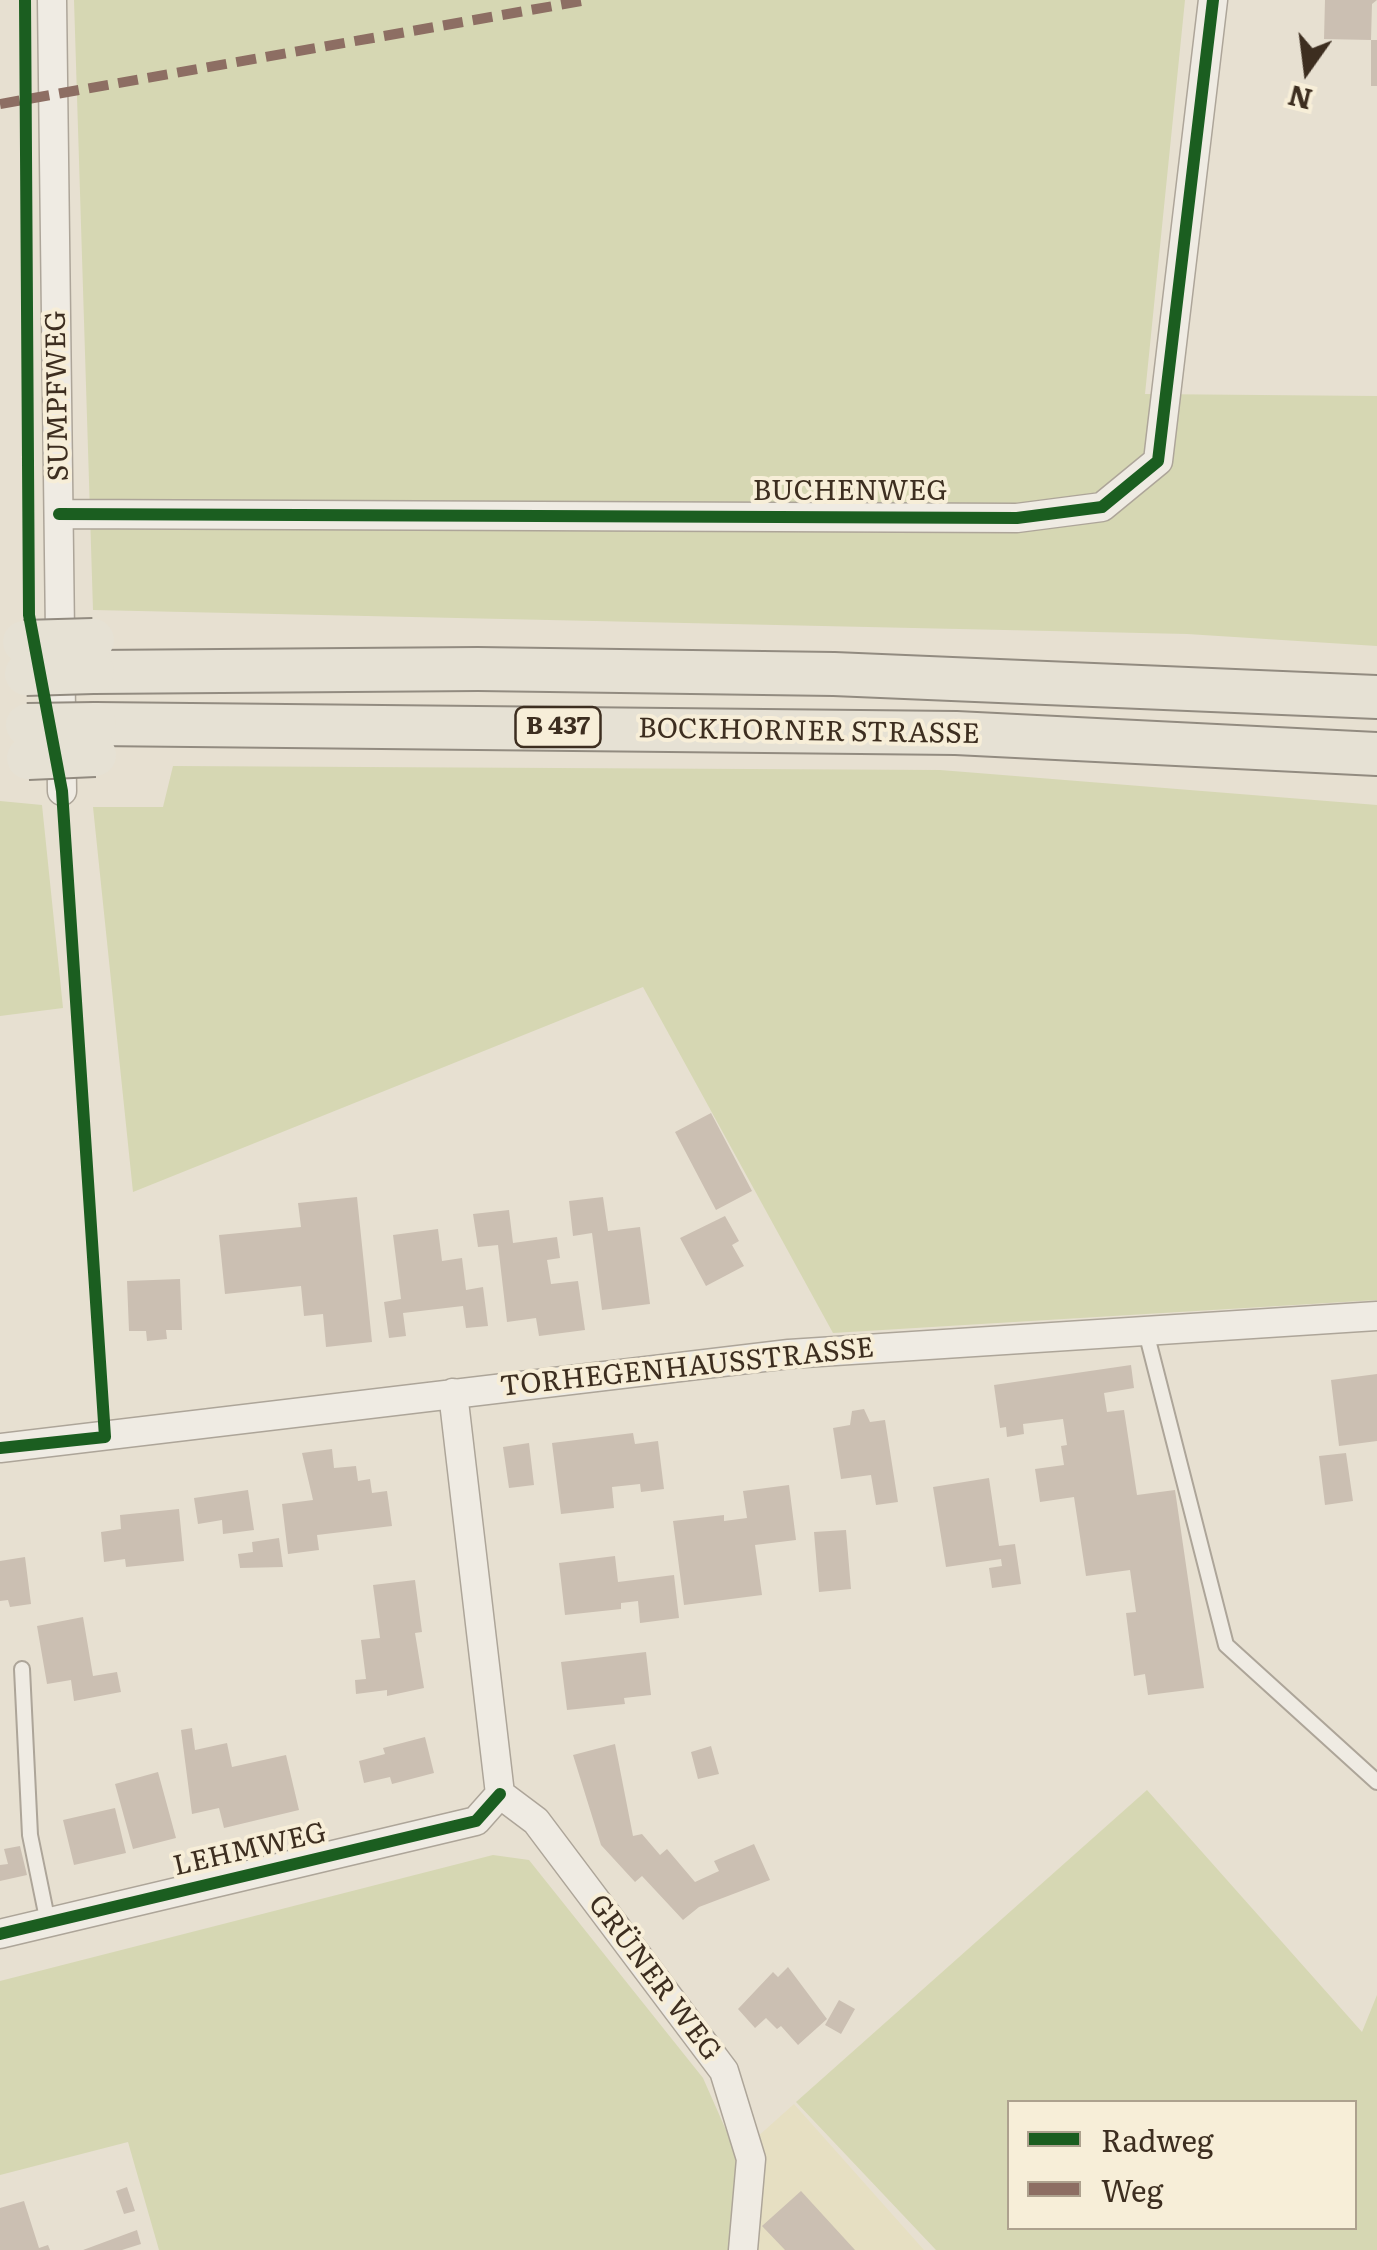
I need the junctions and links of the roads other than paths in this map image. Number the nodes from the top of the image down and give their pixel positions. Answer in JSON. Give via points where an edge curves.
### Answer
{"nodes":[{"id":1,"x":52,"y":0,"type":"edge"},
{"id":2,"x":1213,"y":0,"type":"edge"},
{"id":3,"x":60,"y":514,"type":"junction"},
{"id":4,"x":12,"y":658,"type":"edge"},
{"id":5,"x":1377,"y":697,"type":"edge"},
{"id":6,"x":14,"y":743,"type":"edge"},
{"id":7,"x":1377,"y":754,"type":"edge"},
{"id":8,"x":62,"y":791,"type":"dead end"},
{"id":9,"x":1377,"y":1316,"type":"edge"},
{"id":10,"x":1146,"y":1332,"type":"junction"},
{"id":11,"x":454,"y":1393,"type":"junction"},
{"id":12,"x":0,"y":1448,"type":"edge"},
{"id":13,"x":22,"y":1669,"type":"dead end"},
{"id":14,"x":1377,"y":1782,"type":"edge"},
{"id":15,"x":500,"y":1794,"type":"junction"},
{"id":16,"x":48,"y":1923,"type":"junction"},
{"id":17,"x":0,"y":1934,"type":"edge"},
{"id":18,"x":742,"y":2250,"type":"edge"}],
"edges":[{"from":1,"to":3,"type":"street","name":"SUMPFWEG"},
{"from":2,"to":3,"type":"street","name":"BUCHENWEG","via":[[1158,462],[1102,507],[1017,518]]},
{"from":3,"to":8,"type":"street","name":"SUMPFWEG"},
{"from":4,"to":5,"type":"main road","name":"BOCKHORNER STRASSE","number":"B 437","bridge":true,"via":[[93,656],[160,671],[834,674]]},
{"from":6,"to":7,"type":"main road","name":"BOCKHORNER STRASSE","number":"B 437","bridge":true,"via":[[95,739],[118,754],[160,722],[956,734]]},
{"from":9,"to":10,"type":"street","name":"TORHEGENHAUSSTRASSE"},
{"from":10,"to":11,"type":"street","name":"TORHEGENHAUSSTRASSE","via":[[789,1354]]},
{"from":10,"to":14,"type":"lane","via":[[1226,1646]]},
{"from":11,"to":12,"type":"street","name":"TORHEGENHAUSSTRASSE"},
{"from":11,"to":15,"type":"street"},
{"from":13,"to":16,"type":"lane","via":[[30,1835]]},
{"from":15,"to":16,"type":"street","name":"LEHMWEG","via":[[476,1821]]},
{"from":15,"to":18,"type":"street","name":"GRÜNER WEG","via":[[536,1821],[724,2071],[751,2160]]},
{"from":16,"to":17,"type":"street","name":"LEHMWEG"}]}
